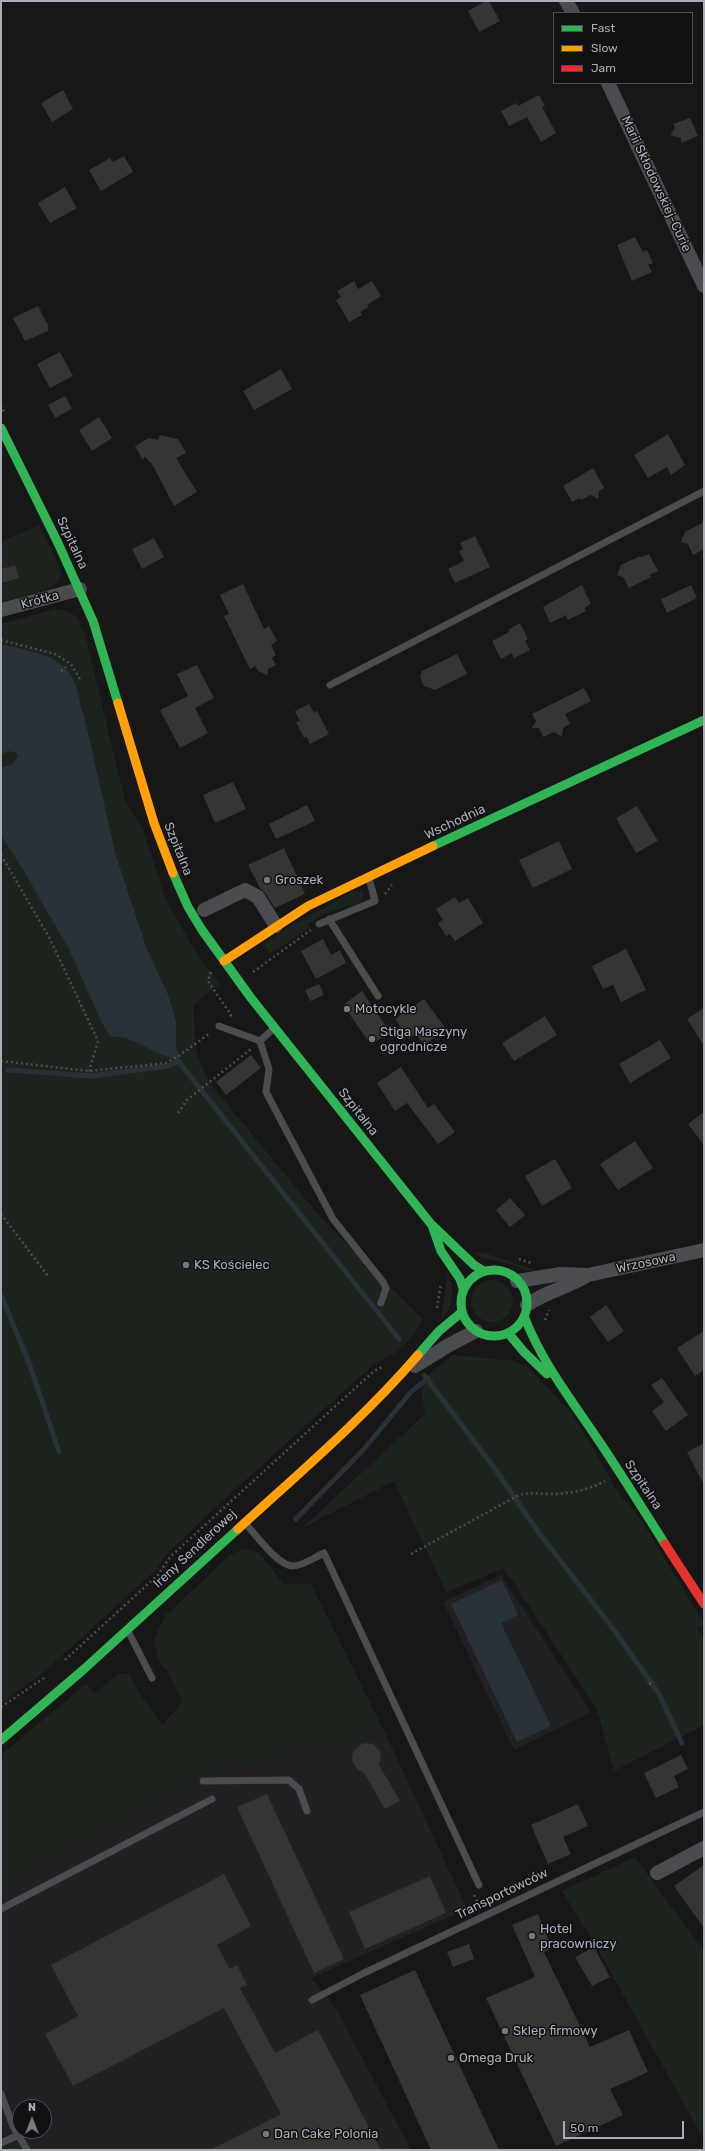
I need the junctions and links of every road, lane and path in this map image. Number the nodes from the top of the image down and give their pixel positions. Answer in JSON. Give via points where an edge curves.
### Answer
{"nodes":[{"id":1,"x":566,"y":1,"type":"edge"},
{"id":2,"x":572,"y":12,"type":"edge"},
{"id":3,"x":608,"y":84,"type":"edge"},
{"id":4,"x":704,"y":286,"type":"edge"},
{"id":5,"x":1,"y":428,"type":"edge"},
{"id":6,"x":704,"y":491,"type":"edge"},
{"id":7,"x":80,"y":589,"type":"junction"},
{"id":8,"x":1,"y":610,"type":"edge"},
{"id":9,"x":1,"y":640,"type":"edge"},
{"id":10,"x":66,"y":667,"type":"dead end"},
{"id":11,"x":61,"y":671,"type":"dead end"},
{"id":12,"x":80,"y":679,"type":"dead end"},
{"id":13,"x":330,"y":685,"type":"dead end"},
{"id":14,"x":704,"y":720,"type":"edge"},
{"id":15,"x":1,"y":855,"type":"edge"},
{"id":16,"x":368,"y":876,"type":"junction"},
{"id":17,"x":204,"y":910,"type":"dead end"},
{"id":18,"x":329,"y":919,"type":"junction"},
{"id":19,"x":318,"y":924,"type":"dead end"},
{"id":20,"x":276,"y":926,"type":"junction"},
{"id":21,"x":311,"y":930,"type":"dead end"},
{"id":22,"x":224,"y":962,"type":"junction"},
{"id":23,"x":254,"y":971,"type":"dead end"},
{"id":24,"x":208,"y":981,"type":"dead end"},
{"id":25,"x":378,"y":996,"type":"dead end"},
{"id":26,"x":219,"y":1026,"type":"junction"},
{"id":27,"x":274,"y":1028,"type":"junction"},
{"id":28,"x":260,"y":1041,"type":"junction"},
{"id":29,"x":1,"y":1061,"type":"edge"},
{"id":30,"x":89,"y":1071,"type":"junction"},
{"id":31,"x":178,"y":1113,"type":"dead end"},
{"id":32,"x":1,"y":1214,"type":"edge"},
{"id":33,"x":431,"y":1224,"type":"junction"},
{"id":34,"x":704,"y":1250,"type":"edge"},
{"id":35,"x":518,"y":1259,"type":"dead end"},
{"id":36,"x":537,"y":1264,"type":"dead end"},
{"id":37,"x":482,"y":1270,"type":"junction"},
{"id":38,"x":588,"y":1275,"type":"junction"},
{"id":39,"x":48,"y":1276,"type":"dead end"},
{"id":40,"x":442,"y":1279,"type":"dead end"},
{"id":41,"x":517,"y":1281,"type":"junction"},
{"id":42,"x":463,"y":1288,"type":"junction"},
{"id":43,"x":381,"y":1303,"type":"dead end"},
{"id":44,"x":526,"y":1311,"type":"junction"},
{"id":45,"x":462,"y":1312,"type":"junction"},
{"id":46,"x":436,"y":1314,"type":"dead end"},
{"id":47,"x":476,"y":1332,"type":"junction"},
{"id":48,"x":509,"y":1334,"type":"junction"},
{"id":49,"x":384,"y":1366,"type":"dead end"},
{"id":50,"x":402,"y":1373,"type":"junction"},
{"id":51,"x":558,"y":1383,"type":"junction"},
{"id":52,"x":620,"y":1473,"type":"junction"},
{"id":53,"x":244,"y":1522,"type":"junction"},
{"id":54,"x":411,"y":1554,"type":"dead end"},
{"id":55,"x":704,"y":1604,"type":"edge"},
{"id":56,"x":127,"y":1629,"type":"junction"},
{"id":57,"x":60,"y":1665,"type":"dead end"},
{"id":58,"x":48,"y":1675,"type":"dead end"},
{"id":59,"x":152,"y":1678,"type":"dead end"},
{"id":60,"x":654,"y":1682,"type":"dead end"},
{"id":61,"x":649,"y":1684,"type":"dead end"},
{"id":62,"x":1,"y":1707,"type":"edge"},
{"id":63,"x":1,"y":1740,"type":"edge"},
{"id":64,"x":204,"y":1781,"type":"dead end"},
{"id":65,"x":212,"y":1799,"type":"dead end"},
{"id":66,"x":307,"y":1812,"type":"dead end"},
{"id":67,"x":704,"y":1812,"type":"edge"},
{"id":68,"x":704,"y":1848,"type":"edge"},
{"id":69,"x":657,"y":1873,"type":"dead end"},
{"id":70,"x":479,"y":1885,"type":"dead end"},
{"id":71,"x":1,"y":1910,"type":"edge"},
{"id":72,"x":312,"y":2000,"type":"dead end"},
{"id":73,"x":1,"y":2094,"type":"edge"},
{"id":74,"x":12,"y":2123,"type":"edge"},
{"id":75,"x":12,"y":2138,"type":"edge"},
{"id":76,"x":22,"y":2139,"type":"edge"},
{"id":77,"x":1,"y":2143,"type":"edge"},
{"id":78,"x":27,"y":2150,"type":"edge"}],
"edges":[{"from":1,"to":2,"type":"street"},
{"from":3,"to":4,"type":"street","name":"Marii Skłodowskiej-Curie"},
{"from":5,"to":7,"type":"main road","name":"Szpitalna"},
{"from":6,"to":13,"type":"lane"},
{"from":7,"to":8,"type":"street","name":"Krótka"},
{"from":7,"to":22,"type":"main road","name":"Szpitalna","via":[[93,621],[137,773],[162,847],[188,907]]},
{"from":9,"to":12,"type":"path","via":[[55,654],[71,664]]},
{"from":10,"to":11,"type":"path"},
{"from":14,"to":16,"type":"main road","name":"Wschodnia"},
{"from":15,"to":30,"type":"path","via":[[49,936],[98,1041]]},
{"from":16,"to":18,"type":"lane","via":[[375,901]]},
{"from":16,"to":20,"type":"main road","name":"Wschodnia","via":[[308,906]]},
{"from":17,"to":20,"type":"street","via":[[245,890],[258,897]]},
{"from":18,"to":19,"type":"lane"},
{"from":18,"to":25,"type":"lane"},
{"from":20,"to":22,"type":"main road","name":"Wschodnia"},
{"from":21,"to":23,"type":"path"},
{"from":22,"to":27,"type":"main road","name":"Szpitalna"},
{"from":24,"to":26,"type":"path","via":[[231,1015]]},
{"from":26,"to":28,"type":"lane"},
{"from":26,"to":30,"type":"path","via":[[172,1061]]},
{"from":27,"to":28,"type":"lane"},
{"from":27,"to":33,"type":"main road","name":"Szpitalna"},
{"from":28,"to":31,"type":"path","via":[[190,1098]]},
{"from":28,"to":43,"type":"lane","via":[[269,1069],[266,1092],[333,1219],[383,1282],[386,1288]]},
{"from":29,"to":30,"type":"path"},
{"from":32,"to":39,"type":"path"},
{"from":33,"to":37,"type":"main road","name":"Szpitalna","via":[[474,1266]]},
{"from":33,"to":42,"type":"main road","name":"Szpitalna","via":[[441,1251],[460,1279]]},
{"from":34,"to":38,"type":"street","name":"Wrzosowa"},
{"from":35,"to":36,"type":"path"},
{"from":37,"to":41,"type":"main road","via":[[501,1270]]},
{"from":37,"to":42,"type":"main road"},
{"from":38,"to":41,"type":"street","name":"Wrzosowa","via":[[561,1274]]},
{"from":38,"to":44,"type":"street","name":"Wrzosowa","via":[[575,1284],[543,1294]]},
{"from":40,"to":46,"type":"path"},
{"from":41,"to":44,"type":"main road","via":[[525,1290]]},
{"from":42,"to":45,"type":"main road","via":[[460,1303]]},
{"from":44,"to":48,"type":"main road","via":[[519,1324]]},
{"from":44,"to":51,"type":"main road","name":"Szpitalna","via":[[531,1334]]},
{"from":45,"to":47,"type":"main road","via":[[467,1324]]},
{"from":45,"to":50,"type":"main road","name":"Ireny Sendlerowej","via":[[439,1332]]},
{"from":47,"to":48,"type":"main road","via":[[492,1337]]},
{"from":47,"to":50,"type":"street"},
{"from":48,"to":51,"type":"main road","name":"Szpitalna","via":[[533,1362]]},
{"from":49,"to":57,"type":"path","via":[[374,1372],[170,1557],[158,1575]]},
{"from":50,"to":53,"type":"main road","name":"Ireny Sendlerowej","via":[[313,1460]]},
{"from":51,"to":52,"type":"main road","name":"Szpitalna"},
{"from":52,"to":54,"type":"path","via":[[593,1487],[577,1491],[550,1494],[529,1492],[519,1495]]},
{"from":52,"to":55,"type":"main road","name":"Szpitalna"},
{"from":53,"to":56,"type":"main road","name":"Ireny Sendlerowej"},
{"from":53,"to":70,"type":"lane","via":[[278,1560],[286,1565],[296,1566],[324,1553]]},
{"from":56,"to":59,"type":"lane"},
{"from":56,"to":63,"type":"main road","name":"Ireny Sendlerowej"},
{"from":58,"to":62,"type":"path"},
{"from":60,"to":61,"type":"path"},
{"from":64,"to":66,"type":"lane","via":[[289,1780],[299,1790]]},
{"from":65,"to":71,"type":"lane"},
{"from":67,"to":72,"type":"lane","name":"Transportowców"},
{"from":68,"to":69,"type":"street"},
{"from":73,"to":74,"type":"lane"},
{"from":75,"to":77,"type":"lane"},
{"from":76,"to":78,"type":"lane"}]}
